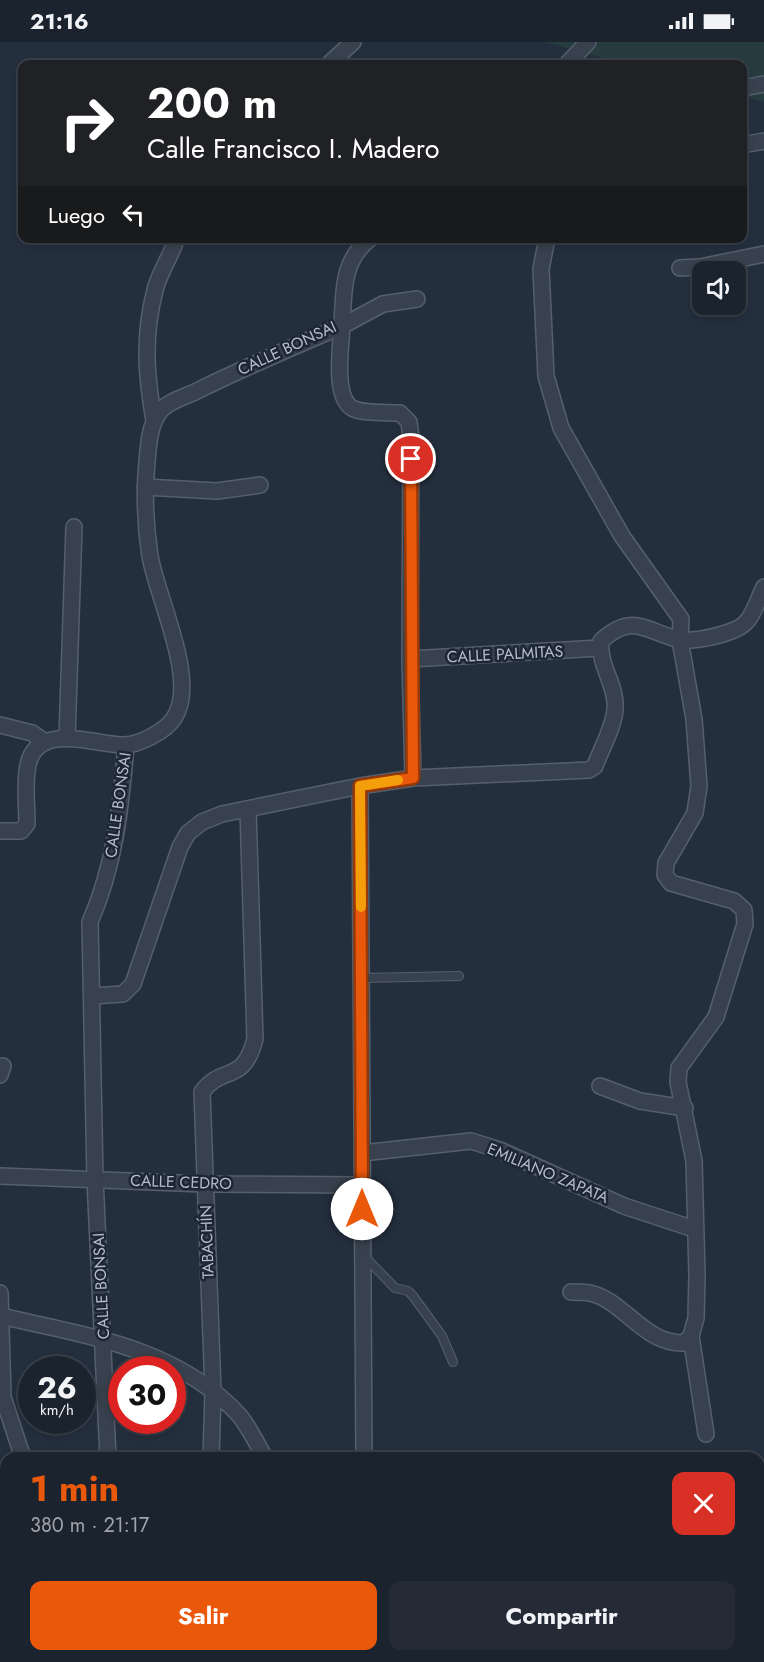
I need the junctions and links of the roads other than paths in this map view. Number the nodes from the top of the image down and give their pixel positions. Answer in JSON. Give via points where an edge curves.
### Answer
{"nodes":[{"id":1,"x":353,"y":42,"type":"edge"},
{"id":2,"x":588,"y":42,"type":"edge"},
{"id":3,"x":333,"y":60,"type":"edge"},
{"id":4,"x":571,"y":60,"type":"edge"},
{"id":5,"x":764,"y":84,"type":"edge"},
{"id":6,"x":747,"y":87,"type":"edge"},
{"id":7,"x":764,"y":141,"type":"edge"},
{"id":8,"x":747,"y":145,"type":"edge"},
{"id":9,"x":175,"y":243,"type":"edge"},
{"id":10,"x":365,"y":243,"type":"edge"},
{"id":11,"x":546,"y":243,"type":"edge"},
{"id":12,"x":764,"y":254,"type":"edge"},
{"id":13,"x":680,"y":268,"type":"dead end"},
{"id":14,"x":417,"y":299,"type":"dead end"},
{"id":15,"x":342,"y":326,"type":"junction"},
{"id":16,"x":154,"y":421,"type":"junction"},
{"id":17,"x":260,"y":485,"type":"dead end"},
{"id":18,"x":145,"y":487,"type":"junction"},
{"id":19,"x":74,"y":527,"type":"dead end"},
{"id":20,"x":764,"y":586,"type":"edge"},
{"id":21,"x":680,"y":640,"type":"junction"},
{"id":22,"x":600,"y":648,"type":"junction"},
{"id":23,"x":410,"y":659,"type":"junction"},
{"id":24,"x":0,"y":725,"type":"edge"},
{"id":25,"x":66,"y":738,"type":"junction"},
{"id":26,"x":45,"y":742,"type":"junction"},
{"id":27,"x":126,"y":745,"type":"junction"},
{"id":28,"x":413,"y":778,"type":"junction"},
{"id":29,"x":360,"y":786,"type":"junction"},
{"id":30,"x":248,"y":809,"type":"junction"},
{"id":31,"x":0,"y":831,"type":"edge"},
{"id":32,"x":459,"y":976,"type":"dead end"},
{"id":33,"x":362,"y":978,"type":"junction"},
{"id":34,"x":92,"y":996,"type":"junction"},
{"id":35,"x":600,"y":1086,"type":"dead end"},
{"id":36,"x":685,"y":1108,"type":"junction"},
{"id":37,"x":362,"y":1153,"type":"junction"},
{"id":38,"x":0,"y":1176,"type":"edge"},
{"id":39,"x":95,"y":1179,"type":"junction"},
{"id":40,"x":204,"y":1184,"type":"junction"},
{"id":41,"x":362,"y":1185,"type":"junction"},
{"id":42,"x":694,"y":1229,"type":"junction"},
{"id":43,"x":363,"y":1255,"type":"junction"},
{"id":44,"x":571,"y":1292,"type":"dead end"},
{"id":45,"x":0,"y":1293,"type":"edge"},
{"id":46,"x":1,"y":1316,"type":"edge"},
{"id":47,"x":691,"y":1336,"type":"junction"},
{"id":48,"x":104,"y":1340,"type":"junction"},
{"id":49,"x":453,"y":1362,"type":"dead end"},
{"id":50,"x":213,"y":1392,"type":"junction"},
{"id":51,"x":706,"y":1434,"type":"dead end"},
{"id":52,"x":20,"y":1452,"type":"edge"},
{"id":53,"x":108,"y":1452,"type":"edge"},
{"id":54,"x":211,"y":1452,"type":"edge"},
{"id":55,"x":261,"y":1452,"type":"edge"},
{"id":56,"x":364,"y":1452,"type":"edge"}],
"edges":[{"from":1,"to":3,"type":"street"},
{"from":2,"to":4,"type":"street"},
{"from":5,"to":6,"type":"street"},
{"from":7,"to":8,"type":"street"},
{"from":9,"to":16,"type":"street","via":[[155,289],[148,332],[146,369]]},
{"from":10,"to":15,"type":"street","name":"CALLE BONSAI","via":[[356,251],[346,273]]},
{"from":11,"to":21,"type":"street","via":[[540,269],[544,355],[561,428],[622,536],[678,612]]},
{"from":12,"to":13,"type":"street"},
{"from":14,"to":15,"type":"street","via":[[383,304]]},
{"from":15,"to":16,"type":"street","name":"CALLE BONSAI","via":[[247,366],[163,408]]},
{"from":15,"to":23,"type":"street","via":[[340,384],[344,400],[354,409],[400,413],[409,422]]},
{"from":16,"to":18,"type":"street","name":"CALLE BONSAI"},
{"from":17,"to":18,"type":"street","via":[[217,491]]},
{"from":18,"to":27,"type":"street","name":"CALLE BONSAI","via":[[146,524],[156,588],[181,666],[183,693],[175,718],[159,732]]},
{"from":19,"to":25,"type":"street"},
{"from":20,"to":21,"type":"street","via":[[748,621],[737,629],[722,635]]},
{"from":21,"to":22,"type":"street","via":[[640,625],[624,625],[611,631]]},
{"from":21,"to":36,"type":"street","via":[[694,719],[699,786],[695,813],[666,863],[665,875],[672,883],[734,901],[744,910],[746,924],[716,1017],[679,1068],[678,1082]]},
{"from":22,"to":23,"type":"street","name":"CALLE PALMITAS"},
{"from":22,"to":28,"type":"street","via":[[615,710],[595,766],[589,770]]},
{"from":23,"to":28,"type":"street"},
{"from":24,"to":26,"type":"street","via":[[32,732]]},
{"from":25,"to":26,"type":"street"},
{"from":25,"to":27,"type":"street"},
{"from":26,"to":31,"type":"street","via":[[33,752],[28,764],[27,824],[21,831]]},
{"from":27,"to":34,"type":"street","name":"CALLE BONSAI","via":[[122,801],[105,887],[90,922]]},
{"from":28,"to":29,"type":"street"},
{"from":29,"to":30,"type":"street"},
{"from":29,"to":33,"type":"street"},
{"from":30,"to":34,"type":"street","via":[[202,822],[188,833],[133,984],[123,994]]},
{"from":30,"to":40,"type":"street","name":"TABACHÍN","via":[[255,1039],[251,1057],[241,1070],[210,1081],[202,1092]]},
{"from":32,"to":33,"type":"lane"},
{"from":33,"to":37,"type":"street"},
{"from":34,"to":39,"type":"street","name":"CALLE BONSAI"},
{"from":35,"to":36,"type":"street","via":[[640,1101]]},
{"from":36,"to":42,"type":"street","via":[[694,1161]]},
{"from":37,"to":41,"type":"street"},
{"from":37,"to":42,"type":"street","name":"EMILIANO ZAPATA","via":[[471,1142],[500,1150],[624,1206]]},
{"from":38,"to":39,"type":"street","name":"CALLE CEDRO"},
{"from":39,"to":40,"type":"street","name":"CALLE CEDRO"},
{"from":39,"to":48,"type":"street","name":"CALLE BONSAI"},
{"from":40,"to":41,"type":"street","name":"CALLE CEDRO"},
{"from":40,"to":50,"type":"street","name":"TABACHÍN"},
{"from":41,"to":43,"type":"street"},
{"from":42,"to":47,"type":"street","via":[[696,1318]]},
{"from":43,"to":49,"type":"lane","via":[[395,1288],[413,1296],[442,1336]]},
{"from":43,"to":56,"type":"street"},
{"from":44,"to":47,"type":"street","via":[[591,1294],[609,1302],[636,1325],[670,1343],[684,1343]]},
{"from":45,"to":46,"type":"street"},
{"from":46,"to":48,"type":"street"},
{"from":46,"to":52,"type":"street","via":[[3,1397]]},
{"from":47,"to":51,"type":"street"},
{"from":48,"to":50,"type":"street","via":[[179,1367]]},
{"from":48,"to":53,"type":"street","name":"CALLE BONSAI"},
{"from":50,"to":54,"type":"street","name":"TABACHÍN"},
{"from":50,"to":55,"type":"street","via":[[240,1416]]}]}
